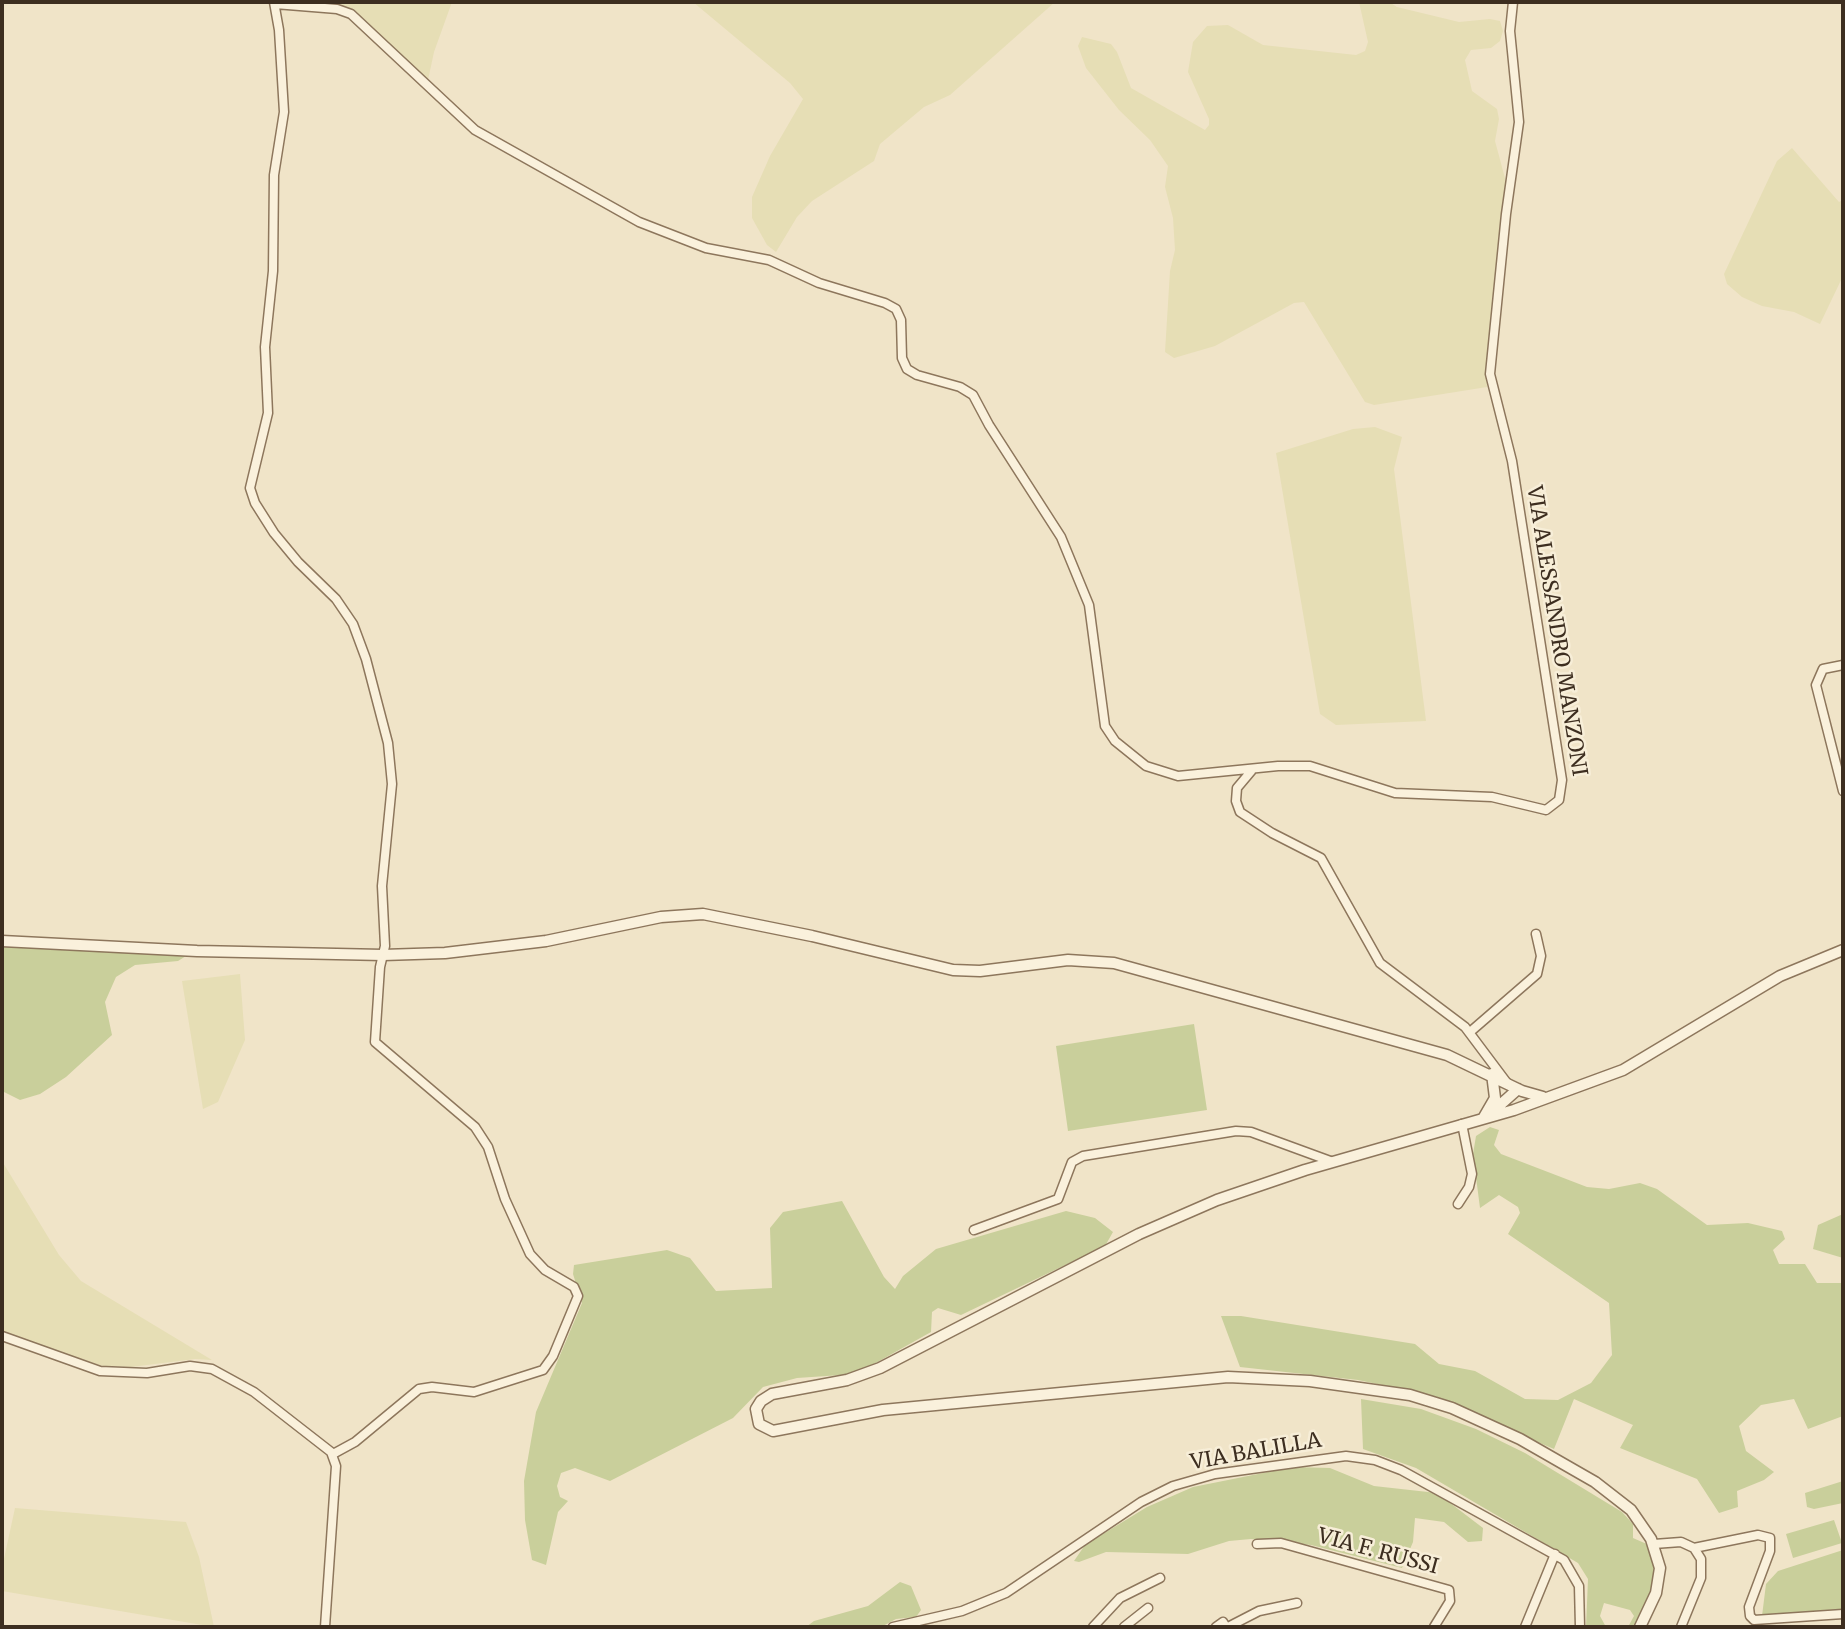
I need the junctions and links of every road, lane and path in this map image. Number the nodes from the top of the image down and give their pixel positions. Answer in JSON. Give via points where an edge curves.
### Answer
{"nodes":[{"id":1,"x":1513,"y":2,"type":"edge"},
{"id":2,"x":274,"y":3,"type":"edge"},
{"id":3,"x":1843,"y":665,"type":"edge"},
{"id":4,"x":1254,"y":768,"type":"junction"},
{"id":5,"x":1843,"y":791,"type":"edge"},
{"id":6,"x":1536,"y":934,"type":"dead end"},
{"id":7,"x":2,"y":942,"type":"edge"},
{"id":8,"x":1843,"y":950,"type":"edge"},
{"id":9,"x":383,"y":955,"type":"junction"},
{"id":10,"x":1470,"y":1032,"type":"junction"},
{"id":11,"x":1492,"y":1074,"type":"junction"},
{"id":12,"x":1507,"y":1083,"type":"junction"},
{"id":13,"x":1518,"y":1089,"type":"junction"},
{"id":14,"x":1542,"y":1097,"type":"junction"},
{"id":15,"x":1505,"y":1112,"type":"junction"},
{"id":16,"x":1484,"y":1117,"type":"junction"},
{"id":17,"x":1462,"y":1124,"type":"junction"},
{"id":18,"x":1334,"y":1162,"type":"junction"},
{"id":19,"x":1458,"y":1204,"type":"dead end"},
{"id":20,"x":974,"y":1230,"type":"dead end"},
{"id":21,"x":2,"y":1336,"type":"edge"},
{"id":22,"x":333,"y":1454,"type":"junction"},
{"id":23,"x":1257,"y":1544,"type":"dead end"},
{"id":24,"x":1654,"y":1544,"type":"junction"},
{"id":25,"x":1694,"y":1548,"type":"junction"},
{"id":26,"x":1555,"y":1554,"type":"junction"},
{"id":27,"x":1160,"y":1578,"type":"dead end"},
{"id":28,"x":1297,"y":1603,"type":"dead end"},
{"id":29,"x":1148,"y":1608,"type":"dead end"},
{"id":30,"x":1843,"y":1614,"type":"edge"},
{"id":31,"x":325,"y":1627,"type":"edge"},
{"id":32,"x":893,"y":1627,"type":"edge"},
{"id":33,"x":1093,"y":1627,"type":"edge"},
{"id":34,"x":1124,"y":1627,"type":"edge"},
{"id":35,"x":1216,"y":1627,"type":"edge"},
{"id":36,"x":1227,"y":1627,"type":"edge"},
{"id":37,"x":1434,"y":1627,"type":"edge"},
{"id":38,"x":1525,"y":1627,"type":"edge"},
{"id":39,"x":1580,"y":1627,"type":"edge"},
{"id":40,"x":1640,"y":1627,"type":"edge"},
{"id":41,"x":1681,"y":1627,"type":"edge"}],
"edges":[{"from":1,"to":4,"type":"street","name":"VIA ALESSANDRO MANZONI","via":[[1510,31],[1519,122],[1490,374],[1512,461],[1562,780],[1560,796],[1553,807],[1538,809],[1492,797],[1395,793],[1315,767]]},
{"from":2,"to":4,"type":"street","name":"VIA ALESSANDRO MANZONI","via":[[351,14],[475,130],[639,222],[706,248],[769,260],[827,286],[892,306],[901,320],[906,369],[973,395],[1061,537],[1089,605],[1102,714],[1112,738],[1146,766],[1171,776]]},
{"from":2,"to":9,"type":"street","via":[[284,112],[274,183],[273,271],[264,347],[268,413],[250,488],[282,543],[346,611],[366,659],[392,772],[382,893]]},
{"from":3,"to":5,"type":"street","via":[[1823,669],[1816,685]]},
{"from":4,"to":10,"type":"street","via":[[1237,788],[1240,811],[1321,858],[1383,966]]},
{"from":6,"to":10,"type":"street","via":[[1541,956],[1537,974]]},
{"from":7,"to":9,"type":"street"},
{"from":8,"to":14,"type":"street","via":[[1780,976],[1631,1066]]},
{"from":9,"to":11,"type":"street","via":[[494,949],[703,914],[953,970],[1068,960],[1114,963],[1447,1055]]},
{"from":9,"to":22,"type":"street","via":[[376,1044],[475,1127],[488,1147],[530,1254],[545,1270],[574,1287],[578,1300],[543,1370],[474,1392],[419,1389],[355,1442]]},
{"from":10,"to":12,"type":"street"},
{"from":11,"to":12,"type":"street"},
{"from":11,"to":16,"type":"street","via":[[1495,1098]]},
{"from":12,"to":13,"type":"street"},
{"from":13,"to":14,"type":"street"},
{"from":13,"to":15,"type":"street","via":[[1516,1102]]},
{"from":13,"to":16,"type":"street"},
{"from":14,"to":15,"type":"street"},
{"from":15,"to":16,"type":"street"},
{"from":16,"to":17,"type":"street"},
{"from":17,"to":18,"type":"street"},
{"from":17,"to":19,"type":"street","via":[[1472,1174]]},
{"from":18,"to":20,"type":"street","via":[[1237,1131],[1083,1156],[1072,1161],[1058,1199]]},
{"from":18,"to":24,"type":"street","via":[[1239,1192],[1164,1223],[865,1374],[766,1397],[756,1409],[759,1424],[778,1431],[883,1410],[1216,1378],[1273,1377],[1364,1387],[1452,1408],[1547,1453],[1623,1503],[1641,1521]]},
{"from":21,"to":22,"type":"street","via":[[100,1371],[212,1369],[254,1392]]},
{"from":22,"to":31,"type":"street","via":[[336,1470]]},
{"from":23,"to":37,"type":"street","name":"VIA F. RUSSI","via":[[1280,1544],[1449,1590],[1450,1601]]},
{"from":24,"to":25,"type":"street","via":[[1672,1541]]},
{"from":24,"to":40,"type":"street","via":[[1659,1581]]},
{"from":25,"to":30,"type":"street","via":[[1758,1535],[1770,1538],[1770,1551],[1749,1607],[1754,1620]]},
{"from":25,"to":41,"type":"street","via":[[1701,1559],[1702,1575]]},
{"from":26,"to":32,"type":"street","name":"VIA BALILLA","via":[[1396,1467],[1363,1457],[1328,1457],[1215,1474],[1173,1486],[1141,1502],[1006,1592],[952,1614]]},
{"from":26,"to":38,"type":"street"},
{"from":26,"to":39,"type":"street","via":[[1577,1580]]},
{"from":27,"to":33,"type":"street","via":[[1120,1598]]},
{"from":28,"to":36,"type":"street","via":[[1259,1611]]},
{"from":29,"to":34,"type":"street"},
{"from":35,"to":36,"type":"street","via":[[1223,1622]]}]}
